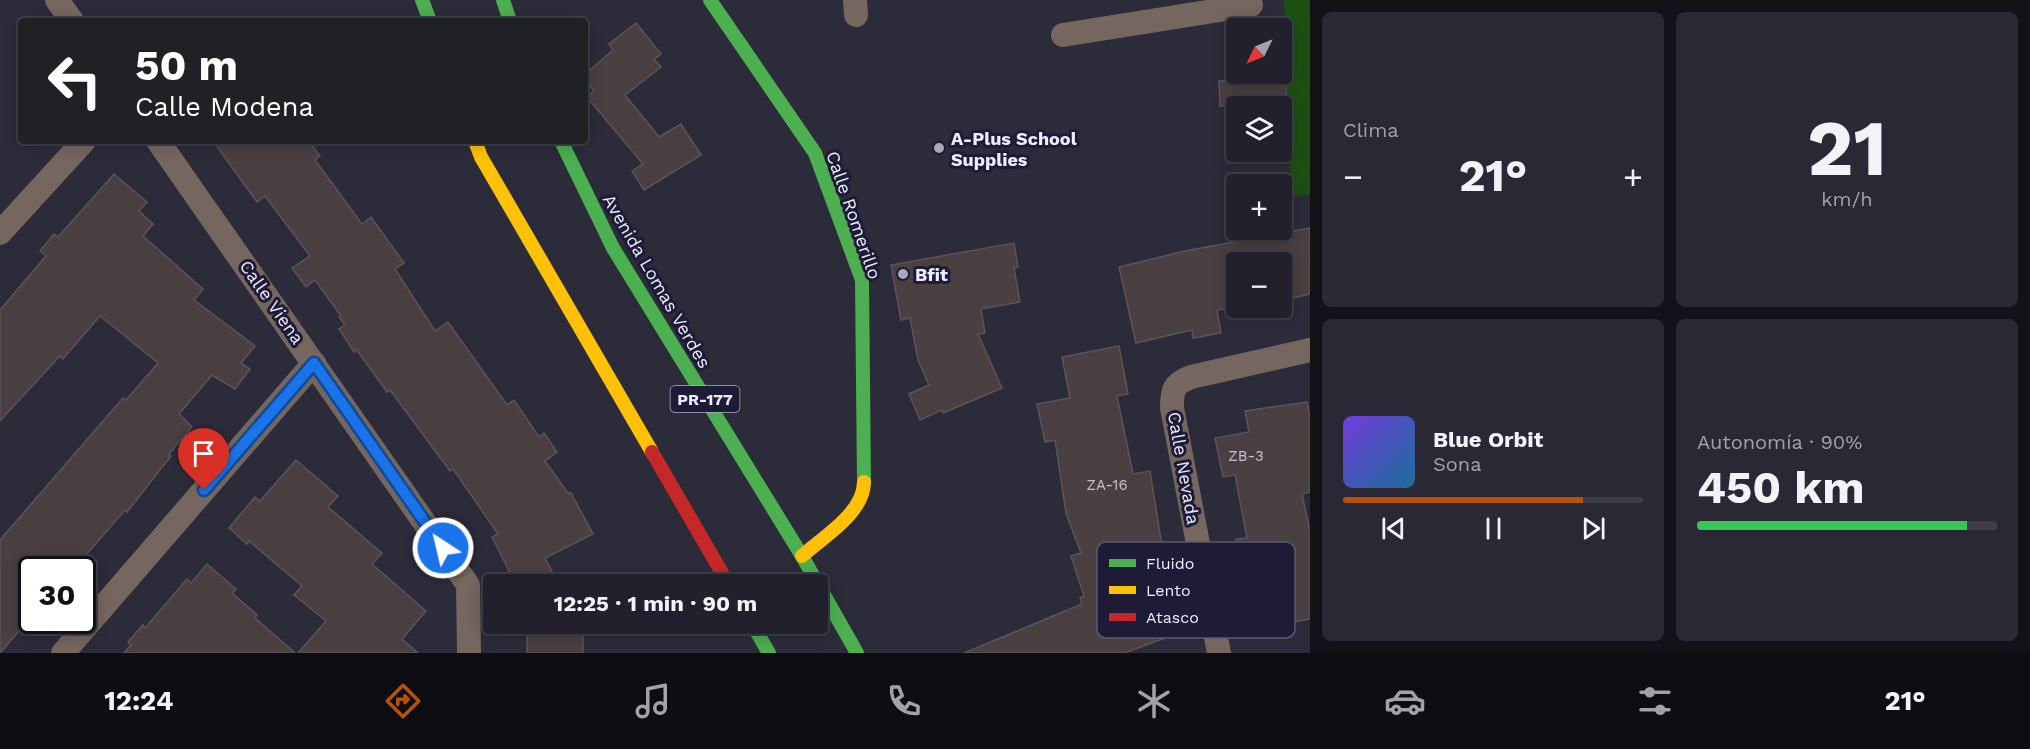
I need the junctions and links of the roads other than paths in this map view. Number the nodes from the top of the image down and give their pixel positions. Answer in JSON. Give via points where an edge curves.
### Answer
{"nodes":[{"id":1,"x":57,"y":0,"type":"edge"},
{"id":2,"x":422,"y":0,"type":"edge"},
{"id":3,"x":503,"y":0,"type":"edge"},
{"id":4,"x":710,"y":0,"type":"edge"},
{"id":5,"x":1213,"y":5,"type":"edge"},
{"id":6,"x":1251,"y":5,"type":"dead end"},
{"id":7,"x":70,"y":18,"type":"edge"},
{"id":8,"x":429,"y":18,"type":"edge"},
{"id":9,"x":509,"y":18,"type":"edge"},
{"id":10,"x":1063,"y":34,"type":"dead end"},
{"id":11,"x":81,"y":144,"type":"edge"},
{"id":12,"x":160,"y":144,"type":"edge"},
{"id":13,"x":476,"y":144,"type":"edge"},
{"id":14,"x":562,"y":144,"type":"edge"},
{"id":15,"x":0,"y":233,"type":"edge"},
{"id":16,"x":1310,"y":350,"type":"edge"},
{"id":17,"x":314,"y":363,"type":"junction"},
{"id":18,"x":1198,"y":542,"type":"edge"},
{"id":19,"x":802,"y":556,"type":"junction"},
{"id":20,"x":723,"y":574,"type":"edge"},
{"id":21,"x":758,"y":634,"type":"edge"},
{"id":22,"x":1216,"y":638,"type":"edge"},
{"id":23,"x":63,"y":653,"type":"edge"},
{"id":24,"x":469,"y":653,"type":"edge"},
{"id":25,"x":769,"y":653,"type":"edge"},
{"id":26,"x":857,"y":653,"type":"edge"},
{"id":27,"x":1219,"y":653,"type":"edge"}],
"edges":[{"from":1,"to":7,"type":"street"},
{"from":2,"to":8,"type":"main road"},
{"from":3,"to":9,"type":"main road"},
{"from":4,"to":19,"type":"main road","name":"Calle Romerillo","via":[[815,153],[862,280],[864,493],[849,515]]},
{"from":5,"to":6,"type":"street"},
{"from":5,"to":10,"type":"street"},
{"from":11,"to":15,"type":"street"},
{"from":12,"to":17,"type":"street","name":"Calle Viena"},
{"from":13,"to":20,"type":"main road"},
{"from":14,"to":19,"type":"main road","name":"Avenida Lomas Verdes","number":"PR-177","via":[[613,248]]},
{"from":16,"to":18,"type":"street","name":"Calle Nevada","via":[[1191,377],[1179,381],[1172,392]]},
{"from":17,"to":23,"type":"street"},
{"from":17,"to":24,"type":"street","name":"Calle Viena","via":[[468,585]]},
{"from":19,"to":26,"type":"main road","name":"Avenida Lomas Verdes","number":"PR-177"},
{"from":21,"to":25,"type":"main road"},
{"from":22,"to":27,"type":"street","name":"Calle Nevada"}]}
